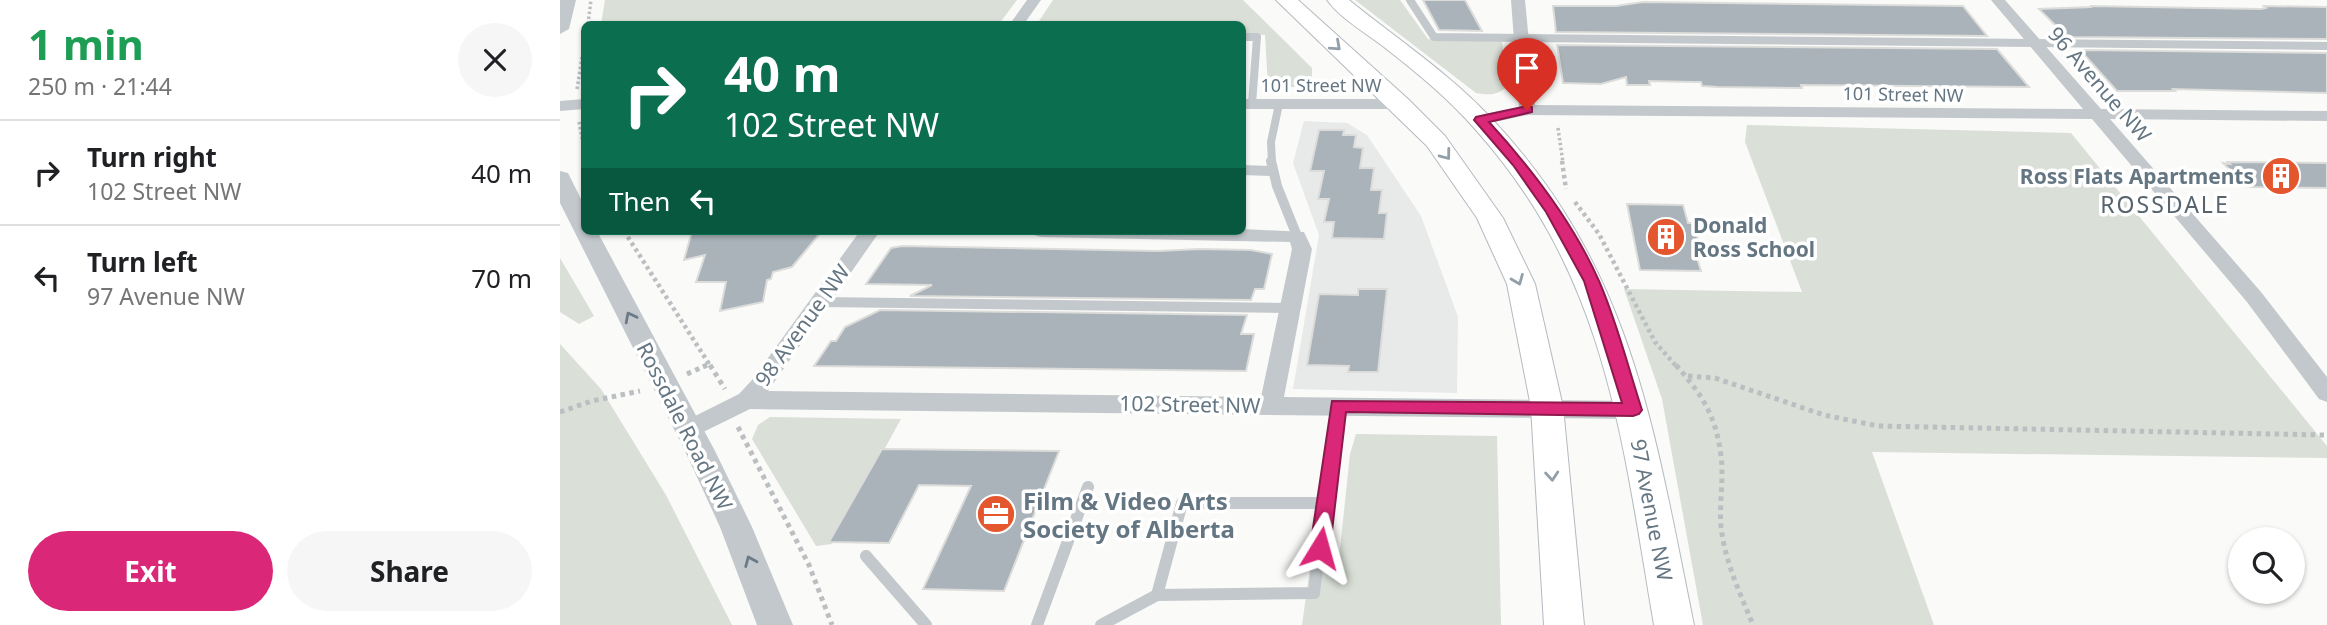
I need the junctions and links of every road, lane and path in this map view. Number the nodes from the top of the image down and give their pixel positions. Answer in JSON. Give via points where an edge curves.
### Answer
{"nodes":[{"id":1,"x":567,"y":0,"type":"edge"},
{"id":2,"x":1034,"y":0,"type":"edge"},
{"id":3,"x":1286,"y":0,"type":"edge"},
{"id":4,"x":1337,"y":0,"type":"edge"},
{"id":5,"x":1410,"y":0,"type":"edge"},
{"id":6,"x":1518,"y":0,"type":"edge"},
{"id":7,"x":1998,"y":0,"type":"edge"},
{"id":8,"x":1019,"y":21,"type":"edge"},
{"id":9,"x":560,"y":29,"type":"edge"},
{"id":10,"x":1246,"y":37,"type":"edge"},
{"id":11,"x":1520,"y":39,"type":"junction"},
{"id":12,"x":2036,"y":43,"type":"junction"},
{"id":13,"x":2327,"y":46,"type":"edge"},
{"id":14,"x":580,"y":98,"type":"edge"},
{"id":15,"x":1247,"y":104,"type":"edge"},
{"id":16,"x":1279,"y":104,"type":"junction"},
{"id":17,"x":1400,"y":104,"type":"junction"},
{"id":18,"x":560,"y":106,"type":"edge"},
{"id":19,"x":1527,"y":110,"type":"junction"},
{"id":20,"x":2097,"y":115,"type":"junction"},
{"id":21,"x":2327,"y":116,"type":"edge"},
{"id":22,"x":1481,"y":120,"type":"junction"},
{"id":23,"x":579,"y":125,"type":"dead end"},
{"id":24,"x":581,"y":134,"type":"edge"},
{"id":25,"x":1246,"y":170,"type":"edge"},
{"id":26,"x":1271,"y":171,"type":"junction"},
{"id":27,"x":560,"y":178,"type":"edge"},
{"id":28,"x":581,"y":222,"type":"edge"},
{"id":29,"x":588,"y":235,"type":"edge"},
{"id":30,"x":627,"y":235,"type":"edge"},
{"id":31,"x":867,"y":235,"type":"edge"},
{"id":32,"x":1246,"y":235,"type":"edge"},
{"id":33,"x":1297,"y":236,"type":"junction"},
{"id":34,"x":821,"y":302,"type":"junction"},
{"id":35,"x":1290,"y":308,"type":"junction"},
{"id":36,"x":710,"y":364,"type":"junction"},
{"id":37,"x":1688,"y":376,"type":"junction"},
{"id":38,"x":676,"y":378,"type":"dead end"},
{"id":39,"x":723,"y":386,"type":"dead end"},
{"id":40,"x":650,"y":388,"type":"dead end"},
{"id":41,"x":2327,"y":393,"type":"edge"},
{"id":42,"x":747,"y":400,"type":"junction"},
{"id":43,"x":1271,"y":405,"type":"junction"},
{"id":44,"x":1338,"y":405,"type":"junction"},
{"id":45,"x":1547,"y":407,"type":"junction"},
{"id":46,"x":1633,"y":410,"type":"junction"},
{"id":47,"x":560,"y":412,"type":"edge"},
{"id":48,"x":689,"y":430,"type":"junction"},
{"id":49,"x":739,"y":430,"type":"dead end"},
{"id":50,"x":2324,"y":435,"type":"dead end"},
{"id":51,"x":1088,"y":487,"type":"dead end"},
{"id":52,"x":1326,"y":503,"type":"junction"},
{"id":53,"x":866,"y":556,"type":"dead end"},
{"id":54,"x":1157,"y":595,"type":"junction"},
{"id":55,"x":775,"y":625,"type":"edge"},
{"id":56,"x":832,"y":625,"type":"edge"},
{"id":57,"x":926,"y":625,"type":"edge"},
{"id":58,"x":1037,"y":625,"type":"edge"},
{"id":59,"x":1101,"y":625,"type":"edge"},
{"id":60,"x":1564,"y":625,"type":"edge"},
{"id":61,"x":1674,"y":625,"type":"edge"},
{"id":62,"x":1753,"y":625,"type":"edge"}],
"edges":[{"from":1,"to":9,"type":"street"},
{"from":2,"to":8,"type":"street"},
{"from":3,"to":17,"type":"main road","one_way":true},
{"from":4,"to":22,"type":"main road","name":"97 Avenue NW"},
{"from":5,"to":11,"type":"lane","via":[[1434,37]]},
{"from":6,"to":11,"type":"street"},
{"from":7,"to":12,"type":"street","name":"96 Avenue NW"},
{"from":10,"to":15,"type":"lane","via":[[1257,37]]},
{"from":11,"to":12,"type":"lane"},
{"from":11,"to":19,"type":"street"},
{"from":12,"to":13,"type":"lane"},
{"from":12,"to":20,"type":"street","name":"96 Avenue NW"},
{"from":14,"to":18,"type":"street"},
{"from":15,"to":16,"type":"street","name":"101 Street NW"},
{"from":16,"to":17,"type":"street","name":"101 Street NW"},
{"from":16,"to":26,"type":"lane","via":[[1269,137]]},
{"from":17,"to":45,"type":"main road","one_way":true,"via":[[1436,141],[1490,218],[1521,284]]},
{"from":19,"to":20,"type":"street","name":"101 Street NW"},
{"from":19,"to":22,"type":"street","name":"101 Street NW"},
{"from":19,"to":37,"type":"path","via":[[1554,120],[1565,187],[1599,234],[1656,342]]},
{"from":20,"to":21,"type":"street","name":"101 Street NW"},
{"from":20,"to":41,"type":"street","name":"96 Avenue NW","via":[[2254,297]]},
{"from":22,"to":46,"type":"main road","name":"97 Avenue NW","via":[[1553,212],[1591,281]]},
{"from":23,"to":24,"type":"path"},
{"from":25,"to":26,"type":"lane"},
{"from":26,"to":33,"type":"lane"},
{"from":27,"to":28,"type":"street","name":"Rossdale Road NW"},
{"from":48,"to":29,"type":"street","name":"Rossdale Road NW","one_way":true},
{"from":30,"to":36,"type":"path"},
{"from":31,"to":34,"type":"street","name":"98 Avenue NW"},
{"from":32,"to":33,"type":"street"},
{"from":33,"to":35,"type":"street","via":[[1302,249]]},
{"from":34,"to":35,"type":"lane"},
{"from":34,"to":42,"type":"street","name":"98 Avenue NW"},
{"from":35,"to":43,"type":"street"},
{"from":36,"to":38,"type":"path"},
{"from":36,"to":39,"type":"path"},
{"from":37,"to":50,"type":"path","via":[[1715,379],[1824,415],[1878,426]]},
{"from":37,"to":62,"type":"path","via":[[1702,395],[1717,435],[1721,526],[1732,575]]},
{"from":40,"to":47,"type":"path"},
{"from":42,"to":43,"type":"street","name":"102 Street NW"},
{"from":42,"to":48,"type":"street","name":"98 Avenue NW"},
{"from":43,"to":44,"type":"street","name":"102 Street NW"},
{"from":44,"to":45,"type":"street","name":"102 Street NW"},
{"from":44,"to":52,"type":"lane"},
{"from":45,"to":46,"type":"street","name":"102 Street NW"},
{"from":45,"to":60,"type":"main road","one_way":true},
{"from":46,"to":61,"type":"main road","name":"97 Avenue NW"},
{"from":55,"to":48,"type":"street","name":"Rossdale Road NW","one_way":true,"via":[[736,527]]},
{"from":49,"to":56,"type":"path","via":[[810,565]]},
{"from":51,"to":58,"type":"lane"},
{"from":52,"to":54,"type":"lane","via":[[1182,503]]},
{"from":52,"to":54,"type":"lane","via":[[1314,593]]},
{"from":53,"to":57,"type":"lane"},
{"from":54,"to":59,"type":"lane"}]}
